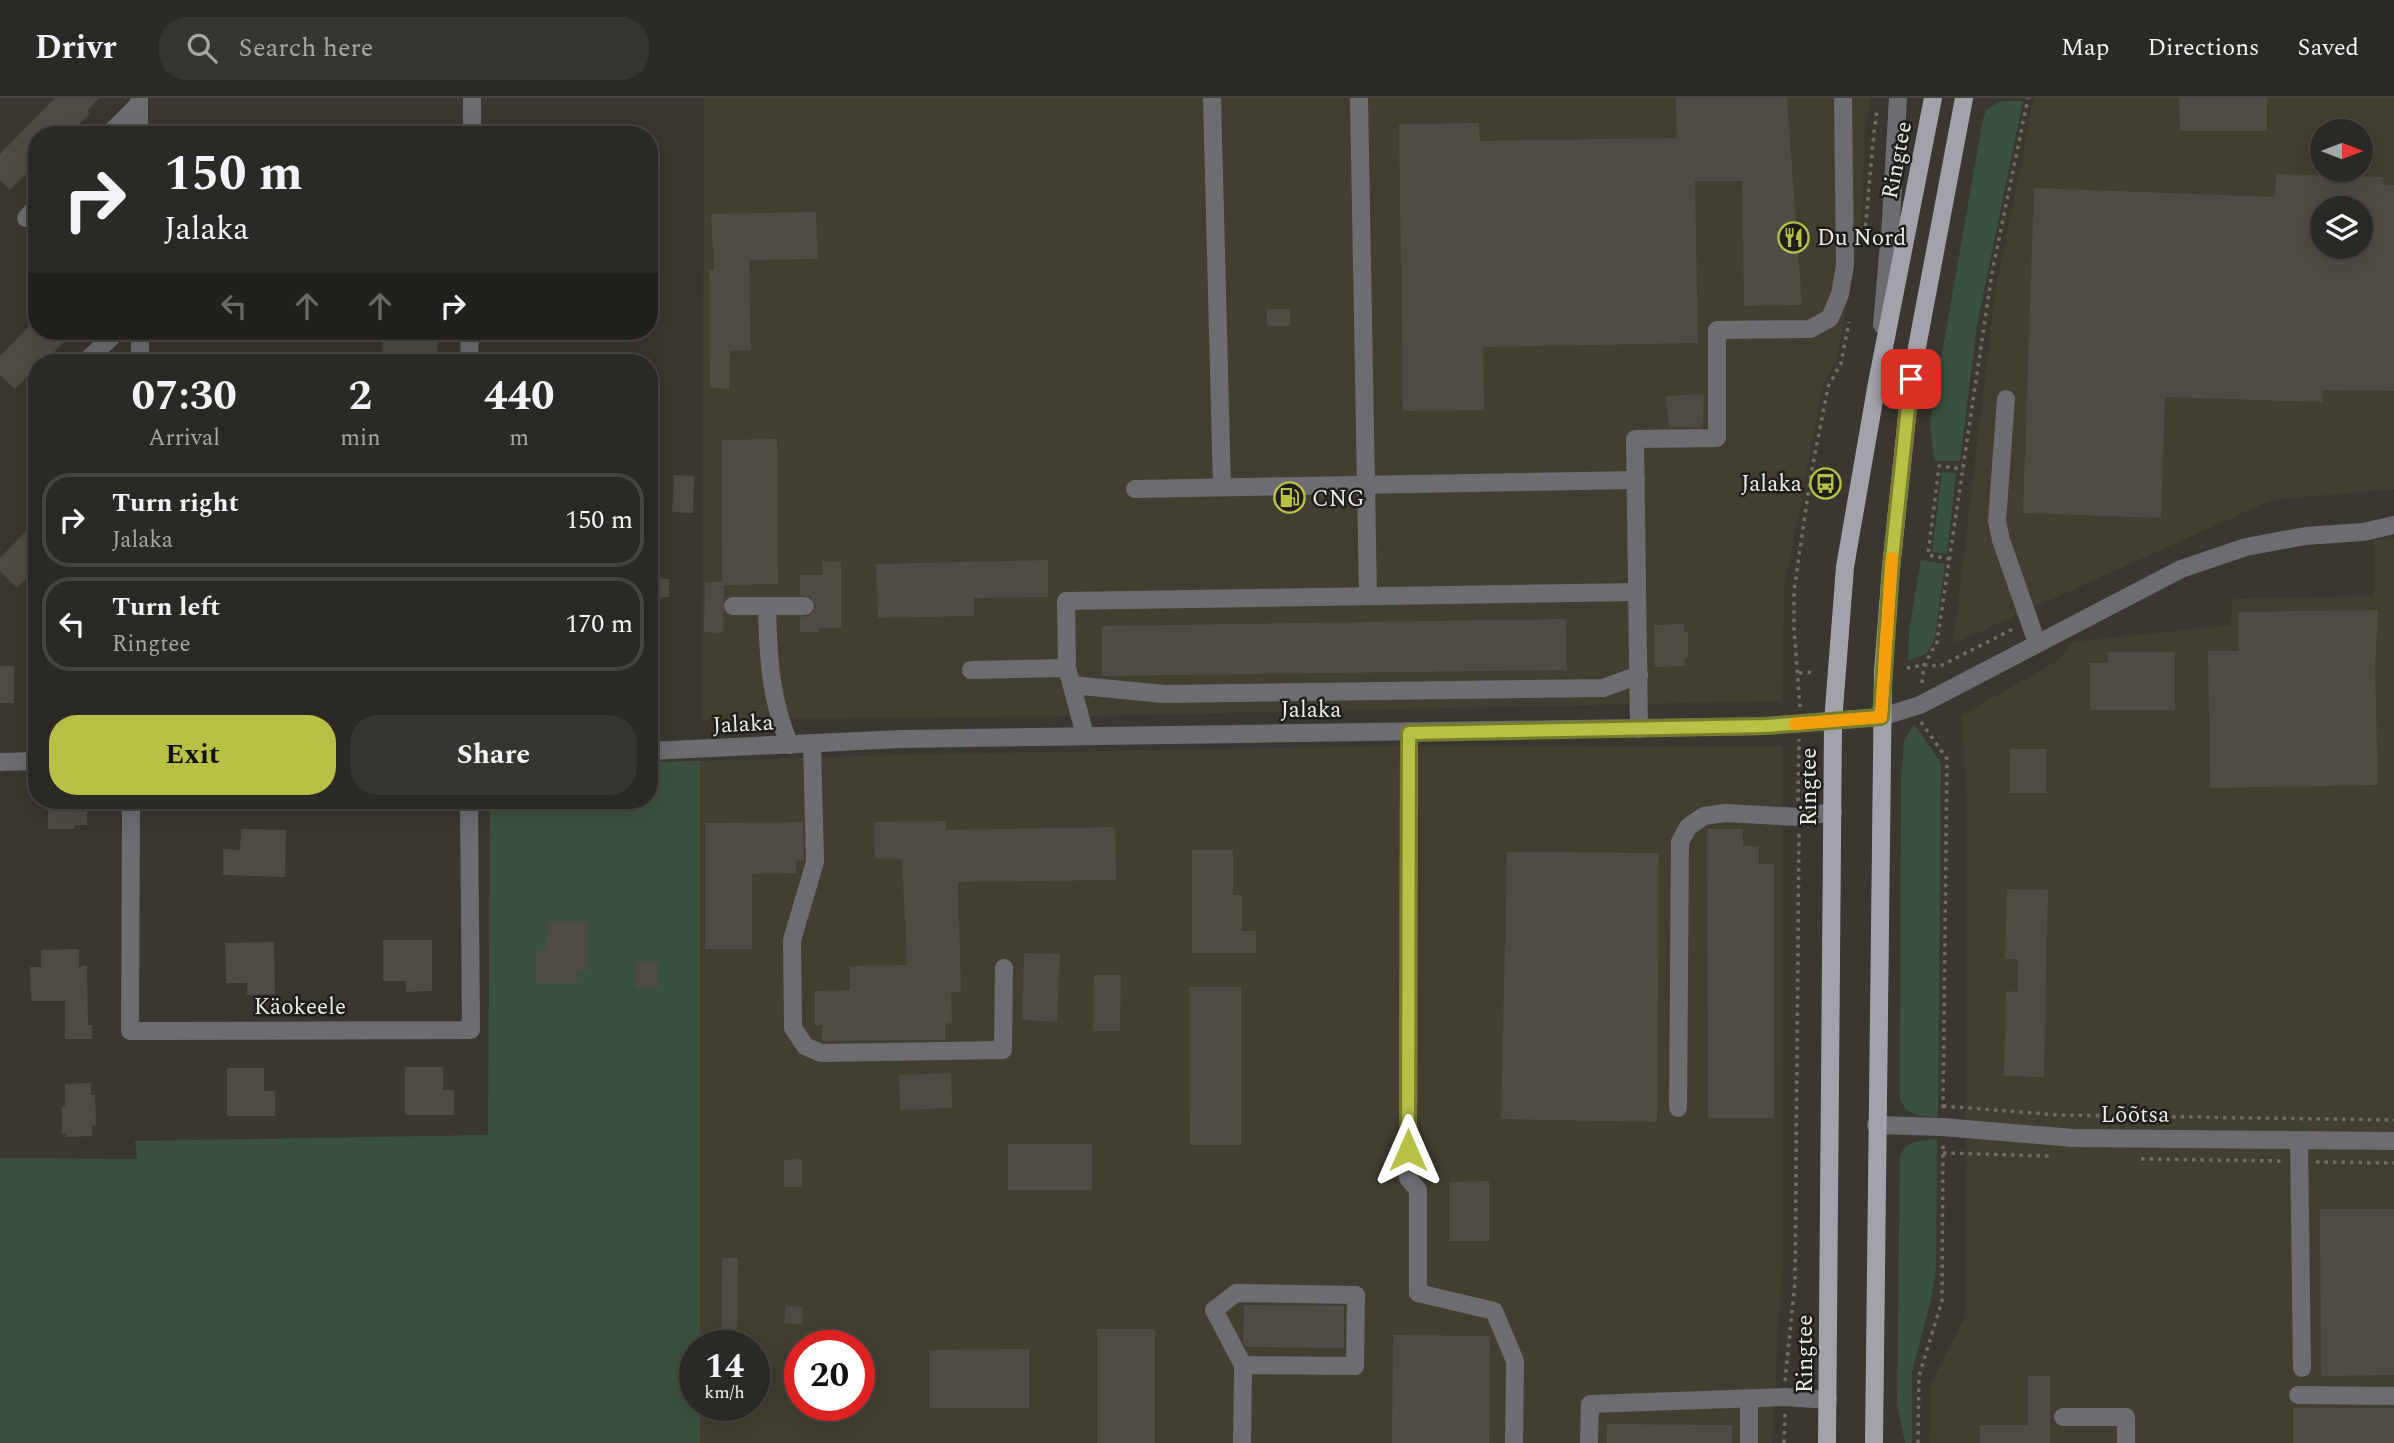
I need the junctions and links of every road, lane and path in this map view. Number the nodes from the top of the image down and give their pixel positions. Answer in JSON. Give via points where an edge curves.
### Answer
{"nodes":[{"id":1,"x":472,"y":98,"type":"edge"},
{"id":2,"x":1212,"y":98,"type":"edge"},
{"id":3,"x":1359,"y":98,"type":"edge"},
{"id":4,"x":1843,"y":98,"type":"edge"},
{"id":5,"x":1898,"y":98,"type":"edge"},
{"id":6,"x":1933,"y":98,"type":"edge"},
{"id":7,"x":1964,"y":98,"type":"edge"},
{"id":8,"x":2028,"y":98,"type":"edge"},
{"id":9,"x":139,"y":101,"type":"edge"},
{"id":10,"x":1878,"y":109,"type":"dead end"},
{"id":11,"x":116,"y":126,"type":"edge"},
{"id":12,"x":139,"y":126,"type":"edge"},
{"id":13,"x":472,"y":126,"type":"edge"},
{"id":14,"x":1864,"y":243,"type":"dead end"},
{"id":15,"x":1851,"y":309,"type":"dead end"},
{"id":16,"x":108,"y":340,"type":"edge"},
{"id":17,"x":94,"y":354,"type":"edge"},
{"id":18,"x":1877,"y":383,"type":"junction"},
{"id":19,"x":2006,"y":399,"type":"dead end"},
{"id":20,"x":1963,"y":469,"type":"junction"},
{"id":21,"x":1636,"y":480,"type":"junction"},
{"id":22,"x":1366,"y":485,"type":"junction"},
{"id":23,"x":1222,"y":487,"type":"junction"},
{"id":24,"x":1135,"y":489,"type":"dead end"},
{"id":25,"x":2394,"y":525,"type":"edge"},
{"id":26,"x":1950,"y":559,"type":"junction"},
{"id":27,"x":1637,"y":592,"type":"junction"},
{"id":28,"x":1368,"y":596,"type":"junction"},
{"id":29,"x":733,"y":606,"type":"dead end"},
{"id":30,"x":767,"y":606,"type":"junction"},
{"id":31,"x":805,"y":606,"type":"dead end"},
{"id":32,"x":2029,"y":620,"type":"junction"},
{"id":33,"x":2037,"y":643,"type":"junction"},
{"id":34,"x":1924,"y":665,"type":"junction"},
{"id":35,"x":1907,"y":668,"type":"dead end"},
{"id":36,"x":971,"y":670,"type":"dead end"},
{"id":37,"x":1816,"y":672,"type":"dead end"},
{"id":38,"x":1799,"y":673,"type":"junction"},
{"id":39,"x":1639,"y":675,"type":"junction"},
{"id":40,"x":1070,"y":677,"type":"junction"},
{"id":41,"x":1920,"y":705,"type":"junction"},
{"id":42,"x":1881,"y":717,"type":"junction"},
{"id":43,"x":1833,"y":722,"type":"junction"},
{"id":44,"x":1801,"y":724,"type":"junction"},
{"id":45,"x":1639,"y":729,"type":"junction"},
{"id":46,"x":1409,"y":733,"type":"junction"},
{"id":47,"x":1085,"y":735,"type":"junction"},
{"id":48,"x":812,"y":744,"type":"junction"},
{"id":49,"x":790,"y":745,"type":"junction"},
{"id":50,"x":658,"y":751,"type":"edge"},
{"id":51,"x":28,"y":761,"type":"edge"},
{"id":52,"x":0,"y":762,"type":"edge"},
{"id":53,"x":131,"y":809,"type":"edge"},
{"id":54,"x":469,"y":809,"type":"edge"},
{"id":55,"x":1833,"y":812,"type":"junction"},
{"id":56,"x":1799,"y":817,"type":"junction"},
{"id":57,"x":1004,"y":968,"type":"dead end"},
{"id":58,"x":1943,"y":1106,"type":"junction"},
{"id":59,"x":1678,"y":1108,"type":"dead end"},
{"id":60,"x":2394,"y":1120,"type":"edge"},
{"id":61,"x":1876,"y":1125,"type":"junction"},
{"id":62,"x":1943,"y":1127,"type":"junction"},
{"id":63,"x":2299,"y":1140,"type":"junction"},
{"id":64,"x":2394,"y":1141,"type":"edge"},
{"id":65,"x":1243,"y":1365,"type":"junction"},
{"id":66,"x":2302,"y":1368,"type":"dead end"},
{"id":67,"x":2298,"y":1395,"type":"dead end"},
{"id":68,"x":2394,"y":1396,"type":"edge"},
{"id":69,"x":1785,"y":1397,"type":"junction"},
{"id":70,"x":1749,"y":1399,"type":"junction"},
{"id":71,"x":1828,"y":1400,"type":"junction"},
{"id":72,"x":2063,"y":1417,"type":"dead end"},
{"id":73,"x":1242,"y":1443,"type":"edge"},
{"id":74,"x":1514,"y":1443,"type":"edge"},
{"id":75,"x":1589,"y":1443,"type":"edge"},
{"id":76,"x":1749,"y":1443,"type":"edge"},
{"id":77,"x":1784,"y":1443,"type":"edge"},
{"id":78,"x":1827,"y":1443,"type":"edge"},
{"id":79,"x":1874,"y":1443,"type":"edge"},
{"id":80,"x":1917,"y":1443,"type":"edge"},
{"id":81,"x":2126,"y":1443,"type":"edge"}],
"edges":[{"from":1,"to":13,"type":"street"},
{"from":2,"to":23,"type":"street"},
{"from":3,"to":22,"type":"street"},
{"from":4,"to":21,"type":"street","via":[[1845,267],[1830,318],[1810,330],[1717,330],[1717,438],[1635,439]]},
{"from":5,"to":18,"type":"street"},
{"from":6,"to":18,"type":"main road","name":"Ringtee"},
{"from":7,"to":42,"type":"main road","via":[[1911,379]]},
{"from":8,"to":20,"type":"path","via":[[1992,273]]},
{"from":9,"to":11,"type":"street"},
{"from":9,"to":12,"type":"street"},
{"from":10,"to":14,"type":"path"},
{"from":15,"to":38,"type":"path","via":[[1841,363],[1828,387],[1794,591]]},
{"from":16,"to":17,"type":"street"},
{"from":18,"to":43,"type":"main road","name":"Ringtee","via":[[1845,567]]},
{"from":19,"to":32,"type":"street","via":[[1997,521]]},
{"from":20,"to":26,"type":"path"},
{"from":20,"to":26,"type":"path","via":[[1939,466],[1928,555]]},
{"from":21,"to":22,"type":"street"},
{"from":21,"to":27,"type":"street"},
{"from":22,"to":23,"type":"street"},
{"from":22,"to":28,"type":"street"},
{"from":23,"to":24,"type":"street"},
{"from":25,"to":33,"type":"street","name":"Jalaka","via":[[2246,547],[2181,569]]},
{"from":26,"to":34,"type":"path","via":[[1937,642]]},
{"from":27,"to":28,"type":"street"},
{"from":27,"to":39,"type":"street"},
{"from":28,"to":40,"type":"street","via":[[1066,601]]},
{"from":29,"to":30,"type":"street"},
{"from":30,"to":31,"type":"street"},
{"from":30,"to":49,"type":"street","via":[[772,693]]},
{"from":32,"to":33,"type":"street"},
{"from":32,"to":34,"type":"path","via":[[1940,666]]},
{"from":33,"to":41,"type":"street","name":"Jalaka"},
{"from":34,"to":35,"type":"path"},
{"from":34,"to":41,"type":"path"},
{"from":36,"to":40,"type":"street"},
{"from":37,"to":38,"type":"path"},
{"from":38,"to":44,"type":"path"},
{"from":39,"to":40,"type":"street","via":[[1603,688],[1164,694]]},
{"from":39,"to":45,"type":"street"},
{"from":40,"to":47,"type":"street"},
{"from":41,"to":42,"type":"street","name":"Jalaka"},
{"from":41,"to":58,"type":"path","via":[[1921,725],[1947,760]]},
{"from":42,"to":43,"type":"street","name":"Jalaka"},
{"from":42,"to":61,"type":"main road"},
{"from":43,"to":44,"type":"street","name":"Jalaka"},
{"from":43,"to":55,"type":"main road","name":"Ringtee"},
{"from":44,"to":45,"type":"street","name":"Jalaka"},
{"from":44,"to":56,"type":"path"},
{"from":45,"to":46,"type":"street","name":"Jalaka"},
{"from":46,"to":47,"type":"street","name":"Jalaka"},
{"from":46,"to":74,"type":"street","via":[[1408,1178],[1418,1190],[1418,1293],[1494,1311],[1515,1361]]},
{"from":47,"to":48,"type":"street","name":"Jalaka"},
{"from":48,"to":49,"type":"street","name":"Jalaka"},
{"from":48,"to":57,"type":"street","via":[[815,862],[792,940],[793,1028],[805,1046],[821,1053],[1003,1050]]},
{"from":49,"to":50,"type":"street","name":"Jalaka"},
{"from":51,"to":52,"type":"street"},
{"from":53,"to":54,"type":"street","name":"Käokeele","via":[[130,1031],[471,1030]]},
{"from":55,"to":56,"type":"street"},
{"from":55,"to":71,"type":"main road","name":"Ringtee"},
{"from":56,"to":59,"type":"street","via":[[1704,816],[1688,827],[1680,842]]},
{"from":56,"to":69,"type":"path","via":[[1795,1282]]},
{"from":58,"to":60,"type":"path","via":[[2059,1115]]},
{"from":58,"to":62,"type":"path"},
{"from":61,"to":62,"type":"street","name":"Lõõtsa"},
{"from":61,"to":79,"type":"main road"},
{"from":62,"to":63,"type":"street","name":"Lõõtsa","via":[[2073,1138]]},
{"from":62,"to":80,"type":"path","via":[[1942,1301],[1919,1376]]},
{"from":63,"to":64,"type":"street","name":"Lõõtsa"},
{"from":63,"to":66,"type":"street"},
{"from":65,"to":65,"type":"street","via":[[1355,1366],[1356,1295],[1236,1293],[1214,1310]]},
{"from":65,"to":73,"type":"street"},
{"from":67,"to":68,"type":"street"},
{"from":69,"to":70,"type":"street"},
{"from":69,"to":71,"type":"street"},
{"from":69,"to":77,"type":"path"},
{"from":70,"to":75,"type":"street","via":[[1590,1404]]},
{"from":70,"to":76,"type":"street"},
{"from":71,"to":78,"type":"main road","name":"Ringtee"},
{"from":72,"to":81,"type":"street","via":[[2126,1417]]}]}
